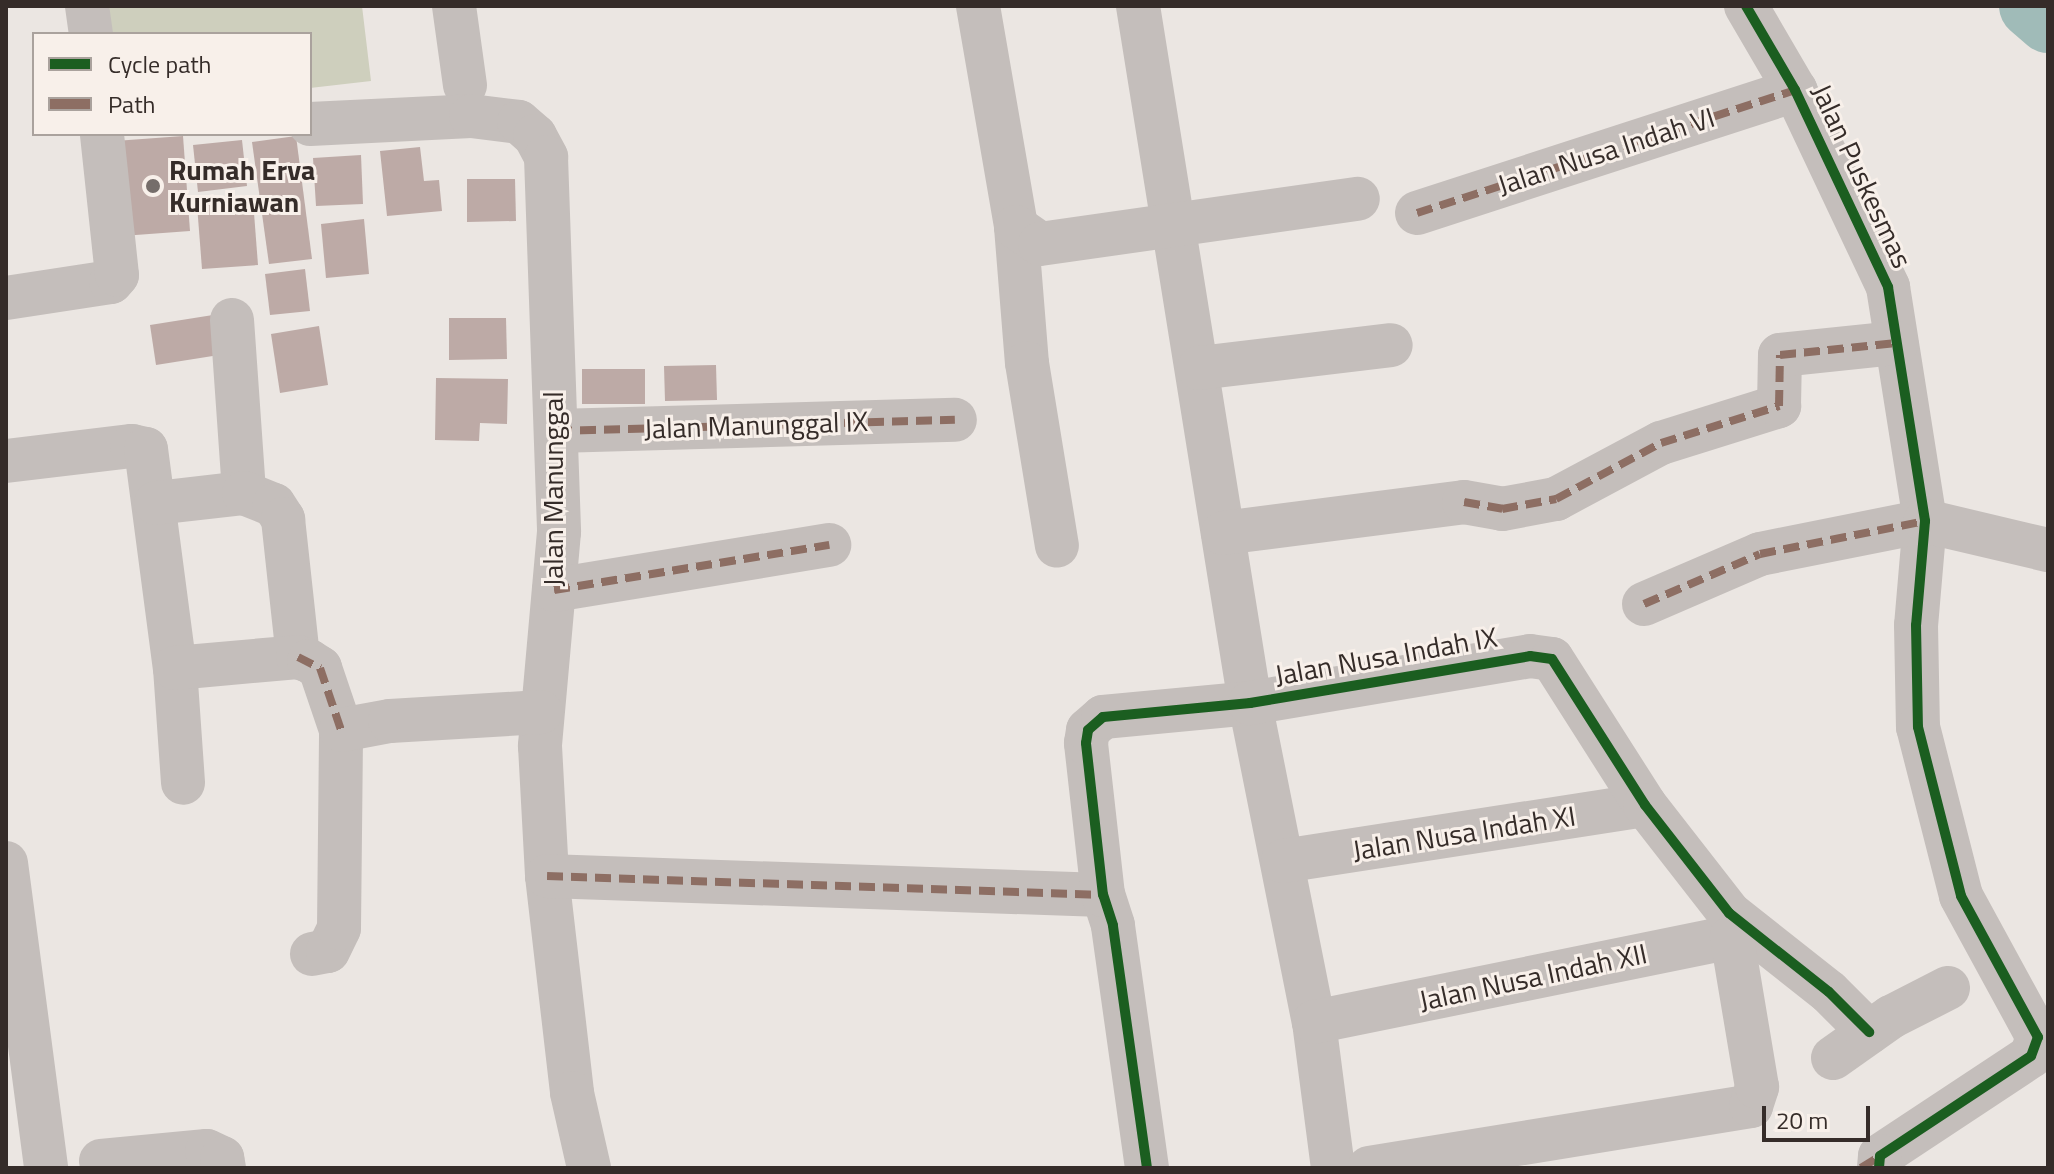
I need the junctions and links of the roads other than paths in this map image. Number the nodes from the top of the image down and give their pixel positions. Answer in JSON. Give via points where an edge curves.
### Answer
{"nodes":[{"id":1,"x":87,"y":6,"type":"edge"},
{"id":2,"x":454,"y":6,"type":"edge"},
{"id":3,"x":978,"y":6,"type":"edge"},
{"id":4,"x":1138,"y":6,"type":"edge"},
{"id":5,"x":1746,"y":6,"type":"edge"},
{"id":6,"x":91,"y":32,"type":"edge"},
{"id":7,"x":465,"y":85,"type":"dead end"},
{"id":8,"x":1795,"y":90,"type":"junction"},
{"id":9,"x":312,"y":124,"type":"edge"},
{"id":10,"x":102,"y":136,"type":"edge"},
{"id":11,"x":1358,"y":199,"type":"dead end"},
{"id":12,"x":1417,"y":213,"type":"dead end"},
{"id":13,"x":1172,"y":222,"type":"junction"},
{"id":14,"x":1016,"y":227,"type":"junction"},
{"id":15,"x":6,"y":298,"type":"edge"},
{"id":16,"x":232,"y":320,"type":"dead end"},
{"id":17,"x":1896,"y":343,"type":"junction"},
{"id":18,"x":1391,"y":345,"type":"dead end"},
{"id":19,"x":1199,"y":368,"type":"junction"},
{"id":20,"x":955,"y":420,"type":"dead end"},
{"id":21,"x":556,"y":431,"type":"junction"},
{"id":22,"x":6,"y":461,"type":"edge"},
{"id":23,"x":244,"y":493,"type":"junction"},
{"id":24,"x":156,"y":503,"type":"junction"},
{"id":25,"x":1925,"y":521,"type":"junction"},
{"id":26,"x":1223,"y":533,"type":"junction"},
{"id":27,"x":829,"y":545,"type":"dead end"},
{"id":28,"x":1057,"y":546,"type":"dead end"},
{"id":29,"x":2048,"y":550,"type":"edge"},
{"id":30,"x":554,"y":590,"type":"junction"},
{"id":31,"x":1644,"y":604,"type":"dead end"},
{"id":32,"x":298,"y":657,"type":"junction"},
{"id":33,"x":175,"y":668,"type":"junction"},
{"id":34,"x":1250,"y":703,"type":"junction"},
{"id":35,"x":541,"y":712,"type":"junction"},
{"id":36,"x":341,"y":730,"type":"junction"},
{"id":37,"x":183,"y":783,"type":"dead end"},
{"id":38,"x":1645,"y":805,"type":"junction"},
{"id":39,"x":1283,"y":861,"type":"junction"},
{"id":40,"x":6,"y":863,"type":"edge"},
{"id":41,"x":547,"y":876,"type":"junction"},
{"id":42,"x":1103,"y":895,"type":"junction"},
{"id":43,"x":1742,"y":935,"type":"junction"},
{"id":44,"x":312,"y":954,"type":"dead end"},
{"id":45,"x":1948,"y":988,"type":"dead end"},
{"id":46,"x":1314,"y":1022,"type":"junction"},
{"id":47,"x":1869,"y":1032,"type":"junction"},
{"id":48,"x":2041,"y":1043,"type":"edge"},
{"id":49,"x":1833,"y":1058,"type":"dead end"},
{"id":50,"x":101,"y":1161,"type":"dead end"},
{"id":51,"x":1873,"y":1164,"type":"edge"},
{"id":52,"x":46,"y":1168,"type":"edge"},
{"id":53,"x":224,"y":1168,"type":"edge"},
{"id":54,"x":589,"y":1168,"type":"edge"},
{"id":55,"x":1147,"y":1168,"type":"edge"},
{"id":56,"x":1333,"y":1168,"type":"edge"},
{"id":57,"x":1369,"y":1168,"type":"edge"}],
"edges":[{"from":1,"to":6,"type":"street"},
{"from":2,"to":7,"type":"street"},
{"from":3,"to":14,"type":"street"},
{"from":4,"to":13,"type":"street"},
{"from":5,"to":8,"type":"street","name":"Jalan Puskesmas"},
{"from":8,"to":12,"type":"street","name":"Jalan Nusa Indah VI"},
{"from":8,"to":17,"type":"street","name":"Jalan Puskesmas","via":[[1880,266]]},
{"from":9,"to":21,"type":"street","name":"Jalan Manunggal","via":[[471,116],[519,122],[535,136],[546,157]]},
{"from":10,"to":15,"type":"street","via":[[118,256],[111,282]]},
{"from":11,"to":13,"type":"street"},
{"from":13,"to":14,"type":"street","via":[[1040,244]]},
{"from":13,"to":19,"type":"street"},
{"from":14,"to":28,"type":"street","via":[[1027,363]]},
{"from":16,"to":23,"type":"street"},
{"from":17,"to":25,"type":"street","name":"Jalan Puskesmas"},
{"from":17,"to":26,"type":"street","via":[[1780,355],[1779,406],[1661,443],[1556,499],[1502,509],[1464,502]]},
{"from":18,"to":19,"type":"street"},
{"from":19,"to":26,"type":"street"},
{"from":20,"to":21,"type":"street","name":"Jalan Manunggal IX"},
{"from":21,"to":30,"type":"street","name":"Jalan Manunggal","via":[[559,532]]},
{"from":22,"to":24,"type":"street","via":[[132,446],[146,449]]},
{"from":23,"to":24,"type":"street"},
{"from":23,"to":32,"type":"street","via":[[274,505],[283,519]]},
{"from":24,"to":33,"type":"street"},
{"from":25,"to":29,"type":"street"},
{"from":25,"to":31,"type":"street","via":[[1760,554]]},
{"from":25,"to":48,"type":"street","name":"Jalan Puskesmas","via":[[1916,625],[1918,727],[1961,896]]},
{"from":26,"to":34,"type":"street"},
{"from":27,"to":30,"type":"street"},
{"from":30,"to":35,"type":"street","name":"Jalan Manunggal"},
{"from":32,"to":33,"type":"street"},
{"from":32,"to":36,"type":"street","via":[[320,668]]},
{"from":33,"to":37,"type":"street"},
{"from":34,"to":38,"type":"street","name":"Jalan Nusa Indah IX","via":[[1530,656],[1552,659]]},
{"from":34,"to":39,"type":"street"},
{"from":34,"to":42,"type":"street","name":"Jalan Nusa Indah IX","via":[[1095,721],[1086,743]]},
{"from":35,"to":36,"type":"street","via":[[390,721]]},
{"from":35,"to":41,"type":"street","name":"Jalan Manunggal"},
{"from":36,"to":44,"type":"street","via":[[339,928],[328,951]]},
{"from":38,"to":39,"type":"street","name":"Jalan Nusa Indah XI"},
{"from":38,"to":43,"type":"street"},
{"from":39,"to":46,"type":"street"},
{"from":40,"to":52,"type":"street"},
{"from":41,"to":42,"type":"street"},
{"from":41,"to":54,"type":"street","name":"Jalan Manunggal","via":[[572,1093]]},
{"from":42,"to":55,"type":"street","via":[[1113,925]]},
{"from":43,"to":46,"type":"street","name":"Jalan Nusa Indah XII"},
{"from":43,"to":47,"type":"street","via":[[1829,992]]},
{"from":43,"to":57,"type":"street","via":[[1757,1087],[1751,1106]]},
{"from":45,"to":47,"type":"street"},
{"from":46,"to":56,"type":"street"},
{"from":47,"to":49,"type":"street"},
{"from":48,"to":51,"type":"street","via":[[2009,1074]]},
{"from":50,"to":53,"type":"street","via":[[207,1151],[222,1158]]}]}
